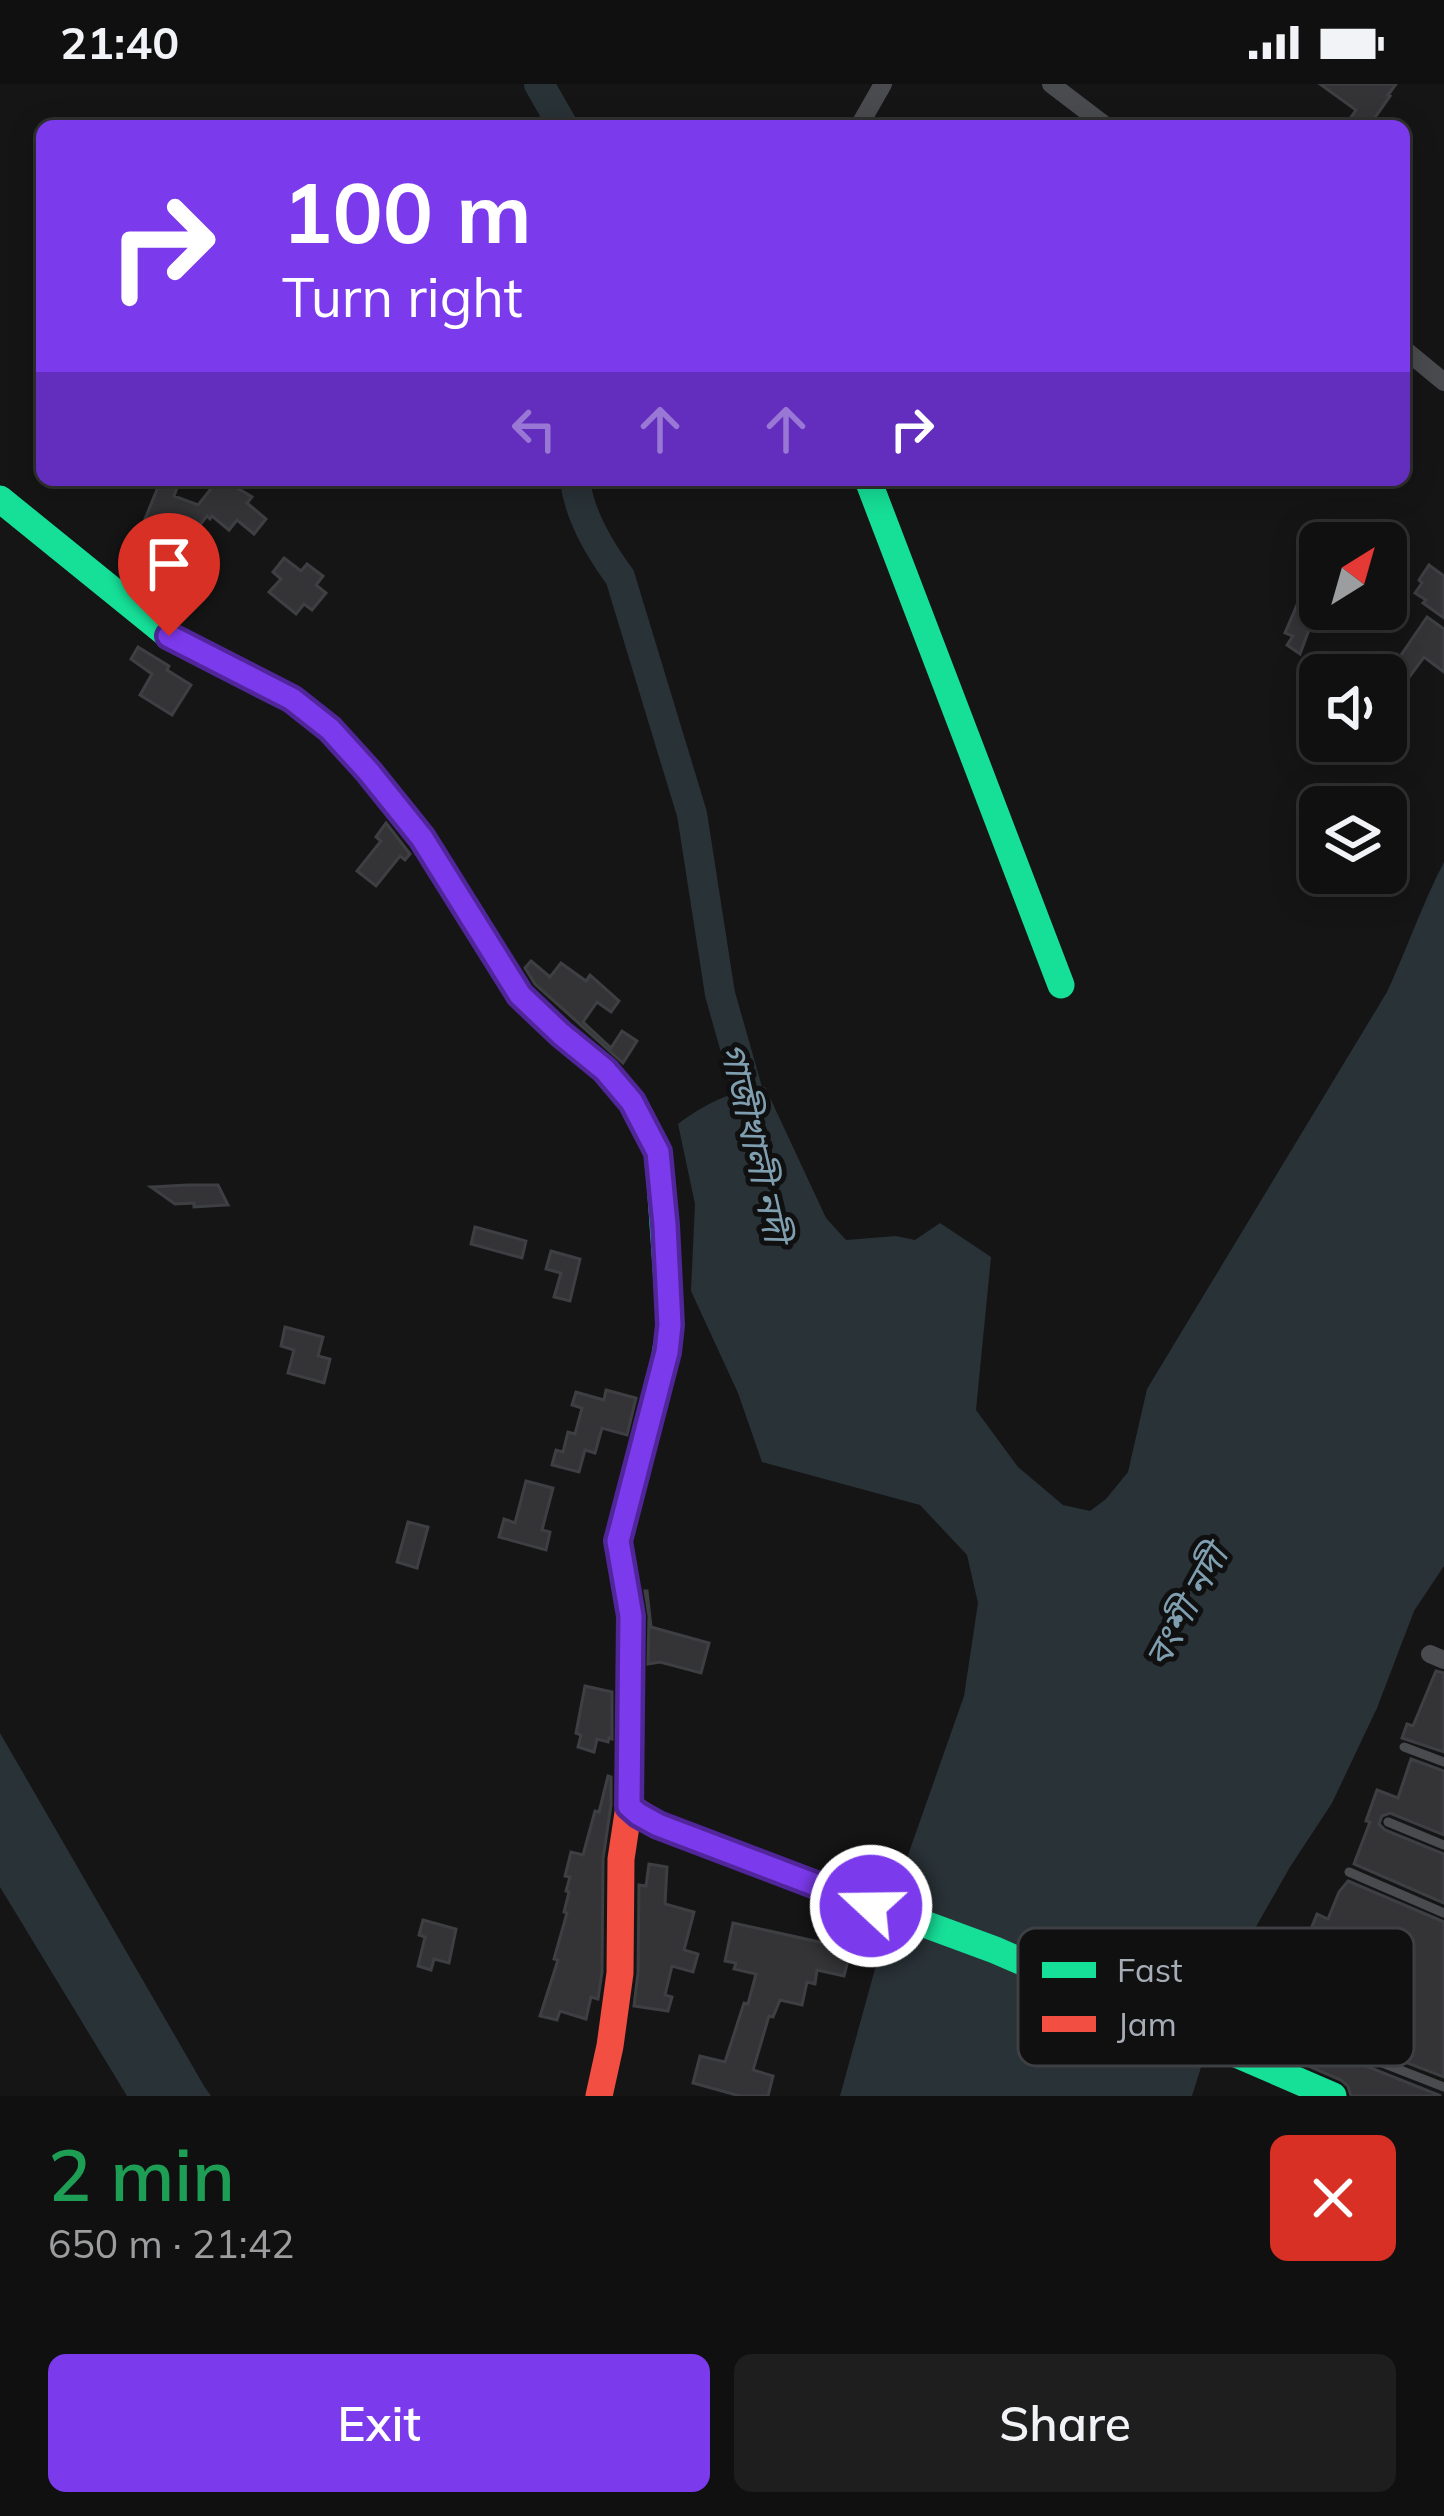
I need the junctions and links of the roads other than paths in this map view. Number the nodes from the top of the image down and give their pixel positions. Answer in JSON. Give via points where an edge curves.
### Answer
{"nodes":[{"id":1,"x":883,"y":84,"type":"edge"},
{"id":2,"x":1051,"y":84,"type":"edge"},
{"id":3,"x":862,"y":120,"type":"edge"},
{"id":4,"x":1098,"y":120,"type":"edge"},
{"id":5,"x":1410,"y":354,"type":"edge"},
{"id":6,"x":1444,"y":382,"type":"edge"},
{"id":7,"x":870,"y":486,"type":"edge"},
{"id":8,"x":0,"y":499,"type":"edge"},
{"id":9,"x":1060,"y":985,"type":"dead end"},
{"id":10,"x":1404,"y":1748,"type":"dead end"},
{"id":11,"x":1444,"y":1762,"type":"edge"},
{"id":12,"x":629,"y":1806,"type":"junction"},
{"id":13,"x":1388,"y":1822,"type":"dead end"},
{"id":14,"x":1444,"y":1845,"type":"edge"},
{"id":15,"x":1349,"y":1872,"type":"dead end"},
{"id":16,"x":1444,"y":1912,"type":"edge"},
{"id":17,"x":1018,"y":1961,"type":"edge"},
{"id":18,"x":1263,"y":2066,"type":"edge"},
{"id":19,"x":1388,"y":2066,"type":"edge"},
{"id":20,"x":1444,"y":2087,"type":"edge"},
{"id":21,"x":1328,"y":2094,"type":"edge"},
{"id":22,"x":598,"y":2096,"type":"edge"}],
"edges":[{"from":1,"to":3,"type":"street"},
{"from":2,"to":4,"type":"street"},
{"from":5,"to":6,"type":"street"},
{"from":7,"to":9,"type":"street"},
{"from":8,"to":12,"type":"street","via":[[169,636],[292,699],[330,729],[422,838],[520,995],[605,1070],[658,1152],[670,1325],[618,1541],[631,1616]]},
{"from":10,"to":11,"type":"lane"},
{"from":12,"to":17,"type":"street","via":[[658,1825]]},
{"from":12,"to":22,"type":"street","via":[[620,1973]]},
{"from":13,"to":14,"type":"lane"},
{"from":15,"to":16,"type":"lane"},
{"from":18,"to":21,"type":"street"},
{"from":19,"to":20,"type":"lane"}]}
